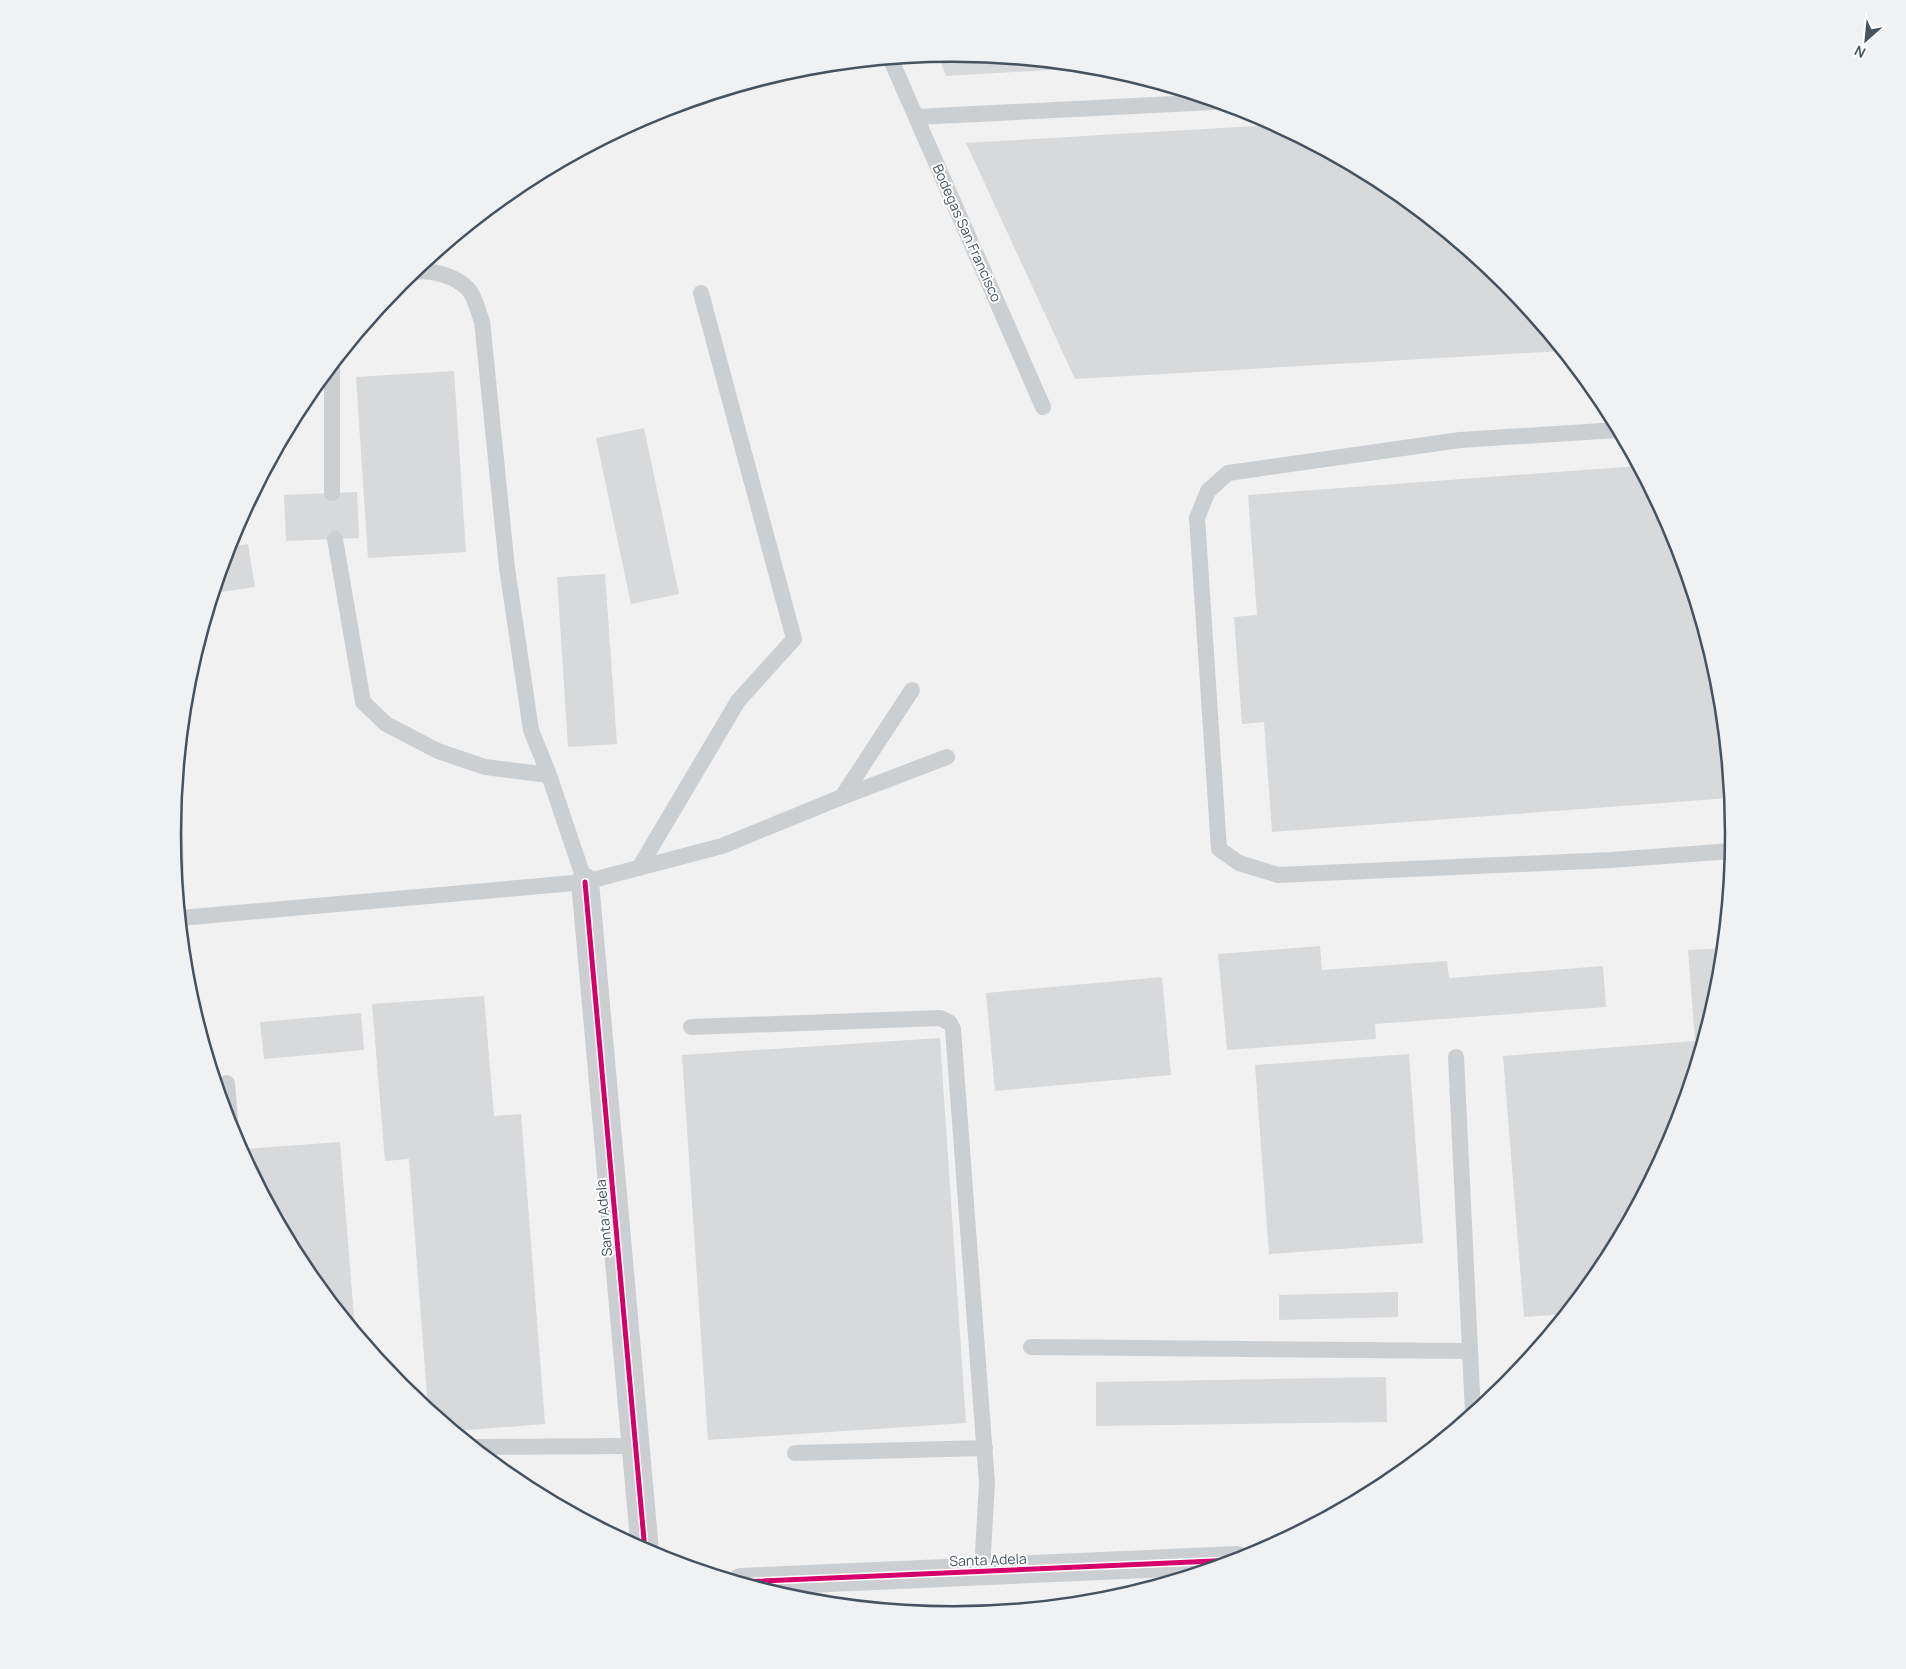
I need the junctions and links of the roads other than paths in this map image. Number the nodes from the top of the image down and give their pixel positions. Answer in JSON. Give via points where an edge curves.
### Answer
{"nodes":[{"id":1,"x":893,"y":65,"type":"edge"},
{"id":2,"x":1200,"y":103,"type":"edge"},
{"id":3,"x":916,"y":118,"type":"junction"},
{"id":4,"x":426,"y":271,"type":"edge"},
{"id":5,"x":701,"y":293,"type":"dead end"},
{"id":6,"x":332,"y":377,"type":"edge"},
{"id":7,"x":1044,"y":407,"type":"dead end"},
{"id":8,"x":1610,"y":430,"type":"edge"},
{"id":9,"x":332,"y":493,"type":"dead end"},
{"id":10,"x":335,"y":539,"type":"dead end"},
{"id":11,"x":912,"y":690,"type":"dead end"},
{"id":12,"x":947,"y":757,"type":"dead end"},
{"id":13,"x":549,"y":775,"type":"junction"},
{"id":14,"x":842,"y":797,"type":"junction"},
{"id":15,"x":1724,"y":852,"type":"edge"},
{"id":16,"x":639,"y":868,"type":"junction"},
{"id":17,"x":585,"y":882,"type":"junction"},
{"id":18,"x":186,"y":917,"type":"edge"},
{"id":19,"x":691,"y":1027,"type":"dead end"},
{"id":20,"x":1456,"y":1057,"type":"dead end"},
{"id":21,"x":227,"y":1083,"type":"dead end"},
{"id":22,"x":228,"y":1100,"type":"edge"},
{"id":23,"x":1031,"y":1347,"type":"dead end"},
{"id":24,"x":1470,"y":1351,"type":"junction"},
{"id":25,"x":1473,"y":1405,"type":"edge"},
{"id":26,"x":635,"y":1446,"type":"junction"},
{"id":27,"x":483,"y":1447,"type":"edge"},
{"id":28,"x":985,"y":1448,"type":"junction"},
{"id":29,"x":795,"y":1453,"type":"dead end"},
{"id":30,"x":644,"y":1542,"type":"edge"},
{"id":31,"x":1214,"y":1561,"type":"edge"},
{"id":32,"x":982,"y":1572,"type":"junction"},
{"id":33,"x":758,"y":1581,"type":"edge"}],
"edges":[{"from":1,"to":3,"type":"lane","name":"Bodegas San Francisco"},
{"from":2,"to":3,"type":"lane"},
{"from":3,"to":7,"type":"lane","name":"Bodegas San Francisco"},
{"from":4,"to":13,"type":"lane","via":[[450,277],[468,290],[482,321],[509,578],[531,730]]},
{"from":5,"to":16,"type":"lane","via":[[794,639],[738,701]]},
{"from":6,"to":9,"type":"lane"},
{"from":8,"to":15,"type":"lane","via":[[1460,440],[1228,473],[1208,491],[1197,518],[1220,849],[1239,863],[1278,875]]},
{"from":10,"to":13,"type":"lane","via":[[363,702],[386,724],[438,751],[485,766]]},
{"from":11,"to":14,"type":"lane"},
{"from":12,"to":14,"type":"lane"},
{"from":13,"to":17,"type":"lane"},
{"from":14,"to":16,"type":"lane","via":[[722,846]]},
{"from":16,"to":17,"type":"lane"},
{"from":17,"to":18,"type":"lane"},
{"from":17,"to":26,"type":"street","name":"Santa Adela"},
{"from":19,"to":28,"type":"lane","via":[[940,1018],[950,1023],[954,1029]]},
{"from":20,"to":24,"type":"lane"},
{"from":21,"to":22,"type":"lane"},
{"from":23,"to":24,"type":"lane"},
{"from":24,"to":25,"type":"lane"},
{"from":26,"to":27,"type":"lane"},
{"from":26,"to":30,"type":"street","name":"Santa Adela"},
{"from":28,"to":29,"type":"lane"},
{"from":28,"to":32,"type":"lane","via":[[987,1483]]},
{"from":31,"to":32,"type":"street","name":"Santa Adela"},
{"from":32,"to":33,"type":"street","name":"Santa Adela"}]}
